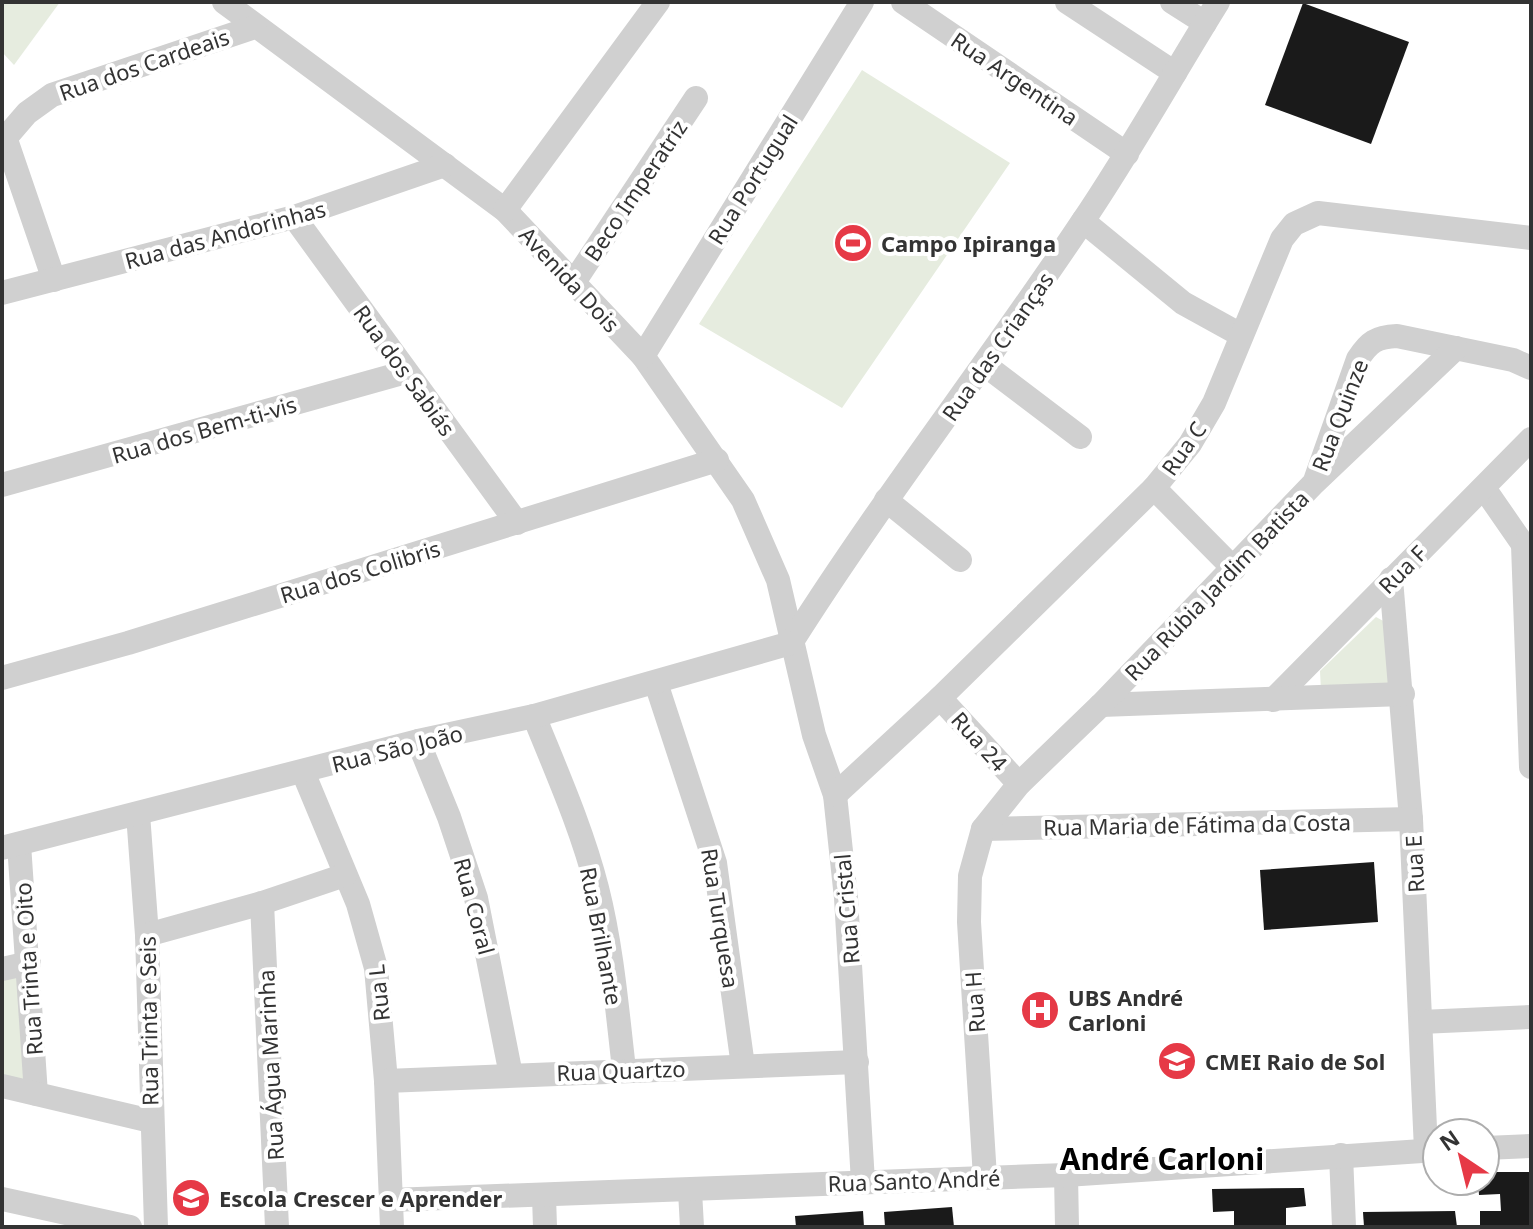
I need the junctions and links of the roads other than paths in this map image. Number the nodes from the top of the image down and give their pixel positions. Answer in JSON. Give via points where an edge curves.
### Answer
{"nodes":[{"id":1,"x":224,"y":2,"type":"edge"},
{"id":2,"x":243,"y":2,"type":"edge"},
{"id":3,"x":658,"y":2,"type":"edge"},
{"id":4,"x":862,"y":2,"type":"edge"},
{"id":5,"x":903,"y":2,"type":"edge"},
{"id":6,"x":1067,"y":2,"type":"edge"},
{"id":7,"x":1172,"y":2,"type":"edge"},
{"id":8,"x":1218,"y":2,"type":"edge"},
{"id":9,"x":1205,"y":23,"type":"junction"},
{"id":10,"x":255,"y":27,"type":"junction"},
{"id":11,"x":1175,"y":73,"type":"junction"},
{"id":12,"x":696,"y":98,"type":"dead end"},
{"id":13,"x":4,"y":139,"type":"edge"},
{"id":14,"x":1127,"y":154,"type":"junction"},
{"id":15,"x":445,"y":165,"type":"junction"},
{"id":16,"x":505,"y":210,"type":"junction"},
{"id":17,"x":294,"y":217,"type":"junction"},
{"id":18,"x":1083,"y":221,"type":"junction"},
{"id":19,"x":1531,"y":238,"type":"edge"},
{"id":20,"x":54,"y":280,"type":"junction"},
{"id":21,"x":574,"y":282,"type":"junction"},
{"id":22,"x":2,"y":293,"type":"edge"},
{"id":23,"x":1241,"y":335,"type":"junction"},
{"id":24,"x":1456,"y":348,"type":"junction"},
{"id":25,"x":643,"y":356,"type":"junction"},
{"id":26,"x":985,"y":365,"type":"junction"},
{"id":27,"x":1531,"y":368,"type":"edge"},
{"id":28,"x":406,"y":372,"type":"junction"},
{"id":29,"x":1080,"y":437,"type":"dead end"},
{"id":30,"x":1531,"y":439,"type":"edge"},
{"id":31,"x":717,"y":460,"type":"junction"},
{"id":32,"x":1314,"y":483,"type":"junction"},
{"id":33,"x":2,"y":485,"type":"edge"},
{"id":34,"x":1154,"y":488,"type":"junction"},
{"id":35,"x":1484,"y":488,"type":"junction"},
{"id":36,"x":886,"y":500,"type":"junction"},
{"id":37,"x":517,"y":523,"type":"junction"},
{"id":38,"x":1527,"y":550,"type":"edge"},
{"id":39,"x":960,"y":560,"type":"dead end"},
{"id":40,"x":1234,"y":569,"type":"junction"},
{"id":41,"x":1391,"y":579,"type":"junction"},
{"id":42,"x":791,"y":643,"type":"junction"},
{"id":43,"x":2,"y":678,"type":"edge"},
{"id":44,"x":656,"y":683,"type":"junction"},
{"id":45,"x":1403,"y":694,"type":"junction"},
{"id":46,"x":940,"y":698,"type":"junction"},
{"id":47,"x":1273,"y":700,"type":"junction"},
{"id":48,"x":1101,"y":705,"type":"junction"},
{"id":49,"x":534,"y":716,"type":"junction"},
{"id":50,"x":418,"y":741,"type":"junction"},
{"id":51,"x":1531,"y":767,"type":"edge"},
{"id":52,"x":303,"y":772,"type":"junction"},
{"id":53,"x":1019,"y":784,"type":"junction"},
{"id":54,"x":835,"y":795,"type":"junction"},
{"id":55,"x":138,"y":814,"type":"junction"},
{"id":56,"x":1411,"y":819,"type":"junction"},
{"id":57,"x":983,"y":829,"type":"junction"},
{"id":58,"x":11,"y":846,"type":"edge"},
{"id":59,"x":345,"y":875,"type":"junction"},
{"id":60,"x":262,"y":903,"type":"junction"},
{"id":61,"x":147,"y":935,"type":"junction"},
{"id":62,"x":29,"y":963,"type":"junction"},
{"id":63,"x":2,"y":969,"type":"edge"},
{"id":64,"x":1531,"y":1017,"type":"edge"},
{"id":65,"x":1421,"y":1022,"type":"junction"},
{"id":66,"x":857,"y":1062,"type":"junction"},
{"id":67,"x":743,"y":1066,"type":"junction"},
{"id":68,"x":624,"y":1069,"type":"junction"},
{"id":69,"x":511,"y":1075,"type":"junction"},
{"id":70,"x":386,"y":1081,"type":"junction"},
{"id":71,"x":2,"y":1086,"type":"edge"},
{"id":72,"x":36,"y":1094,"type":"junction"},
{"id":73,"x":1428,"y":1117,"type":"edge"},
{"id":74,"x":151,"y":1121,"type":"junction"},
{"id":75,"x":1531,"y":1146,"type":"edge"},
{"id":76,"x":1501,"y":1147,"type":"edge"},
{"id":77,"x":1421,"y":1151,"type":"edge"},
{"id":78,"x":1341,"y":1155,"type":"junction"},
{"id":79,"x":1066,"y":1175,"type":"junction"},
{"id":80,"x":985,"y":1177,"type":"junction"},
{"id":81,"x":863,"y":1182,"type":"junction"},
{"id":82,"x":690,"y":1191,"type":"junction"},
{"id":83,"x":544,"y":1196,"type":"junction"},
{"id":84,"x":2,"y":1199,"type":"edge"},
{"id":85,"x":391,"y":1200,"type":"junction"},
{"id":86,"x":130,"y":1227,"type":"edge"},
{"id":87,"x":156,"y":1227,"type":"edge"},
{"id":88,"x":277,"y":1227,"type":"edge"},
{"id":89,"x":392,"y":1227,"type":"edge"},
{"id":90,"x":545,"y":1227,"type":"edge"},
{"id":91,"x":692,"y":1227,"type":"edge"},
{"id":92,"x":1067,"y":1227,"type":"edge"},
{"id":93,"x":1344,"y":1227,"type":"edge"}],
"edges":[{"from":1,"to":10,"type":"street"},
{"from":2,"to":10,"type":"street","name":"Avenida Dois"},
{"from":3,"to":16,"type":"street"},
{"from":4,"to":25,"type":"street","name":"Rua Portugual"},
{"from":5,"to":14,"type":"street","name":"Rua Argentina"},
{"from":6,"to":11,"type":"street"},
{"from":7,"to":9,"type":"street"},
{"from":8,"to":9,"type":"street","name":"Rua das Crianças"},
{"from":9,"to":11,"type":"street","name":"Rua das Crianças"},
{"from":10,"to":13,"type":"street","name":"Rua dos Cardeais","via":[[52,95]]},
{"from":10,"to":15,"type":"street","name":"Avenida Dois"},
{"from":11,"to":14,"type":"street","name":"Rua das Crianças"},
{"from":12,"to":21,"type":"street","name":"Beco Imperatriz"},
{"from":13,"to":20,"type":"street"},
{"from":14,"to":18,"type":"street","name":"Rua das Crianças"},
{"from":15,"to":16,"type":"street","name":"Avenida Dois"},
{"from":15,"to":17,"type":"street","name":"Rua das Andorinhas"},
{"from":16,"to":21,"type":"street","name":"Avenida Dois"},
{"from":17,"to":20,"type":"street","name":"Rua das Andorinhas"},
{"from":17,"to":28,"type":"street","name":"Rua dos Sabiás"},
{"from":18,"to":23,"type":"street","via":[[1183,303]]},
{"from":18,"to":26,"type":"street","name":"Rua das Crianças"},
{"from":19,"to":23,"type":"street","name":"Rua C","via":[[1318,213],[1307,216],[1282,239]]},
{"from":20,"to":22,"type":"street","name":"Rua das Andorinhas"},
{"from":21,"to":25,"type":"street","name":"Avenida Dois"},
{"from":23,"to":34,"type":"street","name":"Rua C","via":[[1214,403],[1190,444]]},
{"from":24,"to":27,"type":"street"},
{"from":24,"to":32,"type":"street","name":"Rua Rúbia Jardim Batista"},
{"from":24,"to":32,"type":"street","name":"Rua Quinze","via":[[1397,336],[1368,343]]},
{"from":25,"to":31,"type":"street","name":"Avenida Dois"},
{"from":26,"to":29,"type":"street"},
{"from":26,"to":36,"type":"street","name":"Rua das Crianças"},
{"from":28,"to":33,"type":"street","name":"Rua dos Bem-ti-vis"},
{"from":28,"to":37,"type":"street","name":"Rua dos Sabiás"},
{"from":30,"to":35,"type":"street","name":"Rua F"},
{"from":31,"to":37,"type":"street","name":"Rua dos Colibris"},
{"from":31,"to":42,"type":"street","name":"Avenida Dois","via":[[766,548]]},
{"from":32,"to":40,"type":"street","name":"Rua Rúbia Jardim Batista"},
{"from":34,"to":40,"type":"street"},
{"from":34,"to":46,"type":"street","name":"Rua C"},
{"from":35,"to":38,"type":"street"},
{"from":35,"to":41,"type":"street","name":"Rua F"},
{"from":36,"to":39,"type":"street"},
{"from":36,"to":42,"type":"street","name":"Rua das Crianças"},
{"from":37,"to":43,"type":"street","name":"Rua dos Colibris"},
{"from":38,"to":51,"type":"street"},
{"from":40,"to":48,"type":"street","name":"Rua Rúbia Jardim Batista"},
{"from":41,"to":45,"type":"street","name":"Rua E"},
{"from":41,"to":47,"type":"street","name":"Rua F"},
{"from":42,"to":44,"type":"street","name":"Rua São João"},
{"from":42,"to":54,"type":"street","name":"Rua Cristal"},
{"from":44,"to":49,"type":"street","name":"Rua São João"},
{"from":44,"to":67,"type":"street","name":"Rua Turquesa","via":[[715,863]]},
{"from":45,"to":47,"type":"street"},
{"from":45,"to":56,"type":"street","name":"Rua E"},
{"from":46,"to":53,"type":"street","name":"Rua 24"},
{"from":46,"to":54,"type":"street","name":"Rua C"},
{"from":47,"to":48,"type":"street"},
{"from":48,"to":53,"type":"street","name":"Rua Rúbia Jardim Batista"},
{"from":49,"to":50,"type":"street","name":"Rua São João"},
{"from":49,"to":68,"type":"street","name":"Rua Brilhante","via":[[597,889]]},
{"from":50,"to":52,"type":"street","name":"Rua São João"},
{"from":50,"to":69,"type":"street","name":"Rua Coral","via":[[476,898]]},
{"from":52,"to":55,"type":"street","name":"Rua São João"},
{"from":52,"to":59,"type":"street","name":"Rua L"},
{"from":53,"to":57,"type":"street","name":"Rua Rúbia Jardim Batista"},
{"from":54,"to":66,"type":"street","name":"Rua Cristal"},
{"from":55,"to":58,"type":"street","name":"Rua São João"},
{"from":55,"to":61,"type":"street","name":"Rua Trinta e Seis"},
{"from":56,"to":57,"type":"street","name":"Rua Maria de Fátima da Costa"},
{"from":56,"to":65,"type":"street","name":"Rua E"},
{"from":57,"to":80,"type":"street","name":"Rua H","via":[[970,876],[969,922]]},
{"from":58,"to":62,"type":"street","name":"Rua Trinta e Oito"},
{"from":59,"to":60,"type":"street"},
{"from":59,"to":70,"type":"street","name":"Rua L","via":[[374,955]]},
{"from":60,"to":61,"type":"street"},
{"from":60,"to":88,"type":"street","name":"Rua Água Marinha"},
{"from":61,"to":74,"type":"street","name":"Rua Trinta e Seis"},
{"from":62,"to":63,"type":"street"},
{"from":62,"to":72,"type":"street","name":"Rua Trinta e Oito"},
{"from":64,"to":65,"type":"street"},
{"from":65,"to":73,"type":"street","name":"Rua E"},
{"from":66,"to":67,"type":"street","name":"Rua Quartzo"},
{"from":66,"to":81,"type":"street","name":"Rua Cristal"},
{"from":67,"to":68,"type":"street","name":"Rua Quartzo"},
{"from":68,"to":69,"type":"street","name":"Rua Quartzo"},
{"from":69,"to":70,"type":"street","name":"Rua Quartzo"},
{"from":70,"to":85,"type":"street","name":"Rua L"},
{"from":71,"to":72,"type":"street"},
{"from":72,"to":74,"type":"street"},
{"from":74,"to":87,"type":"street","name":"Rua Trinta e Seis"},
{"from":75,"to":76,"type":"street"},
{"from":77,"to":78,"type":"street","name":"Rua Santo André"},
{"from":78,"to":79,"type":"street","name":"Rua Santo André"},
{"from":78,"to":93,"type":"street"},
{"from":79,"to":80,"type":"street","name":"Rua Santo André"},
{"from":79,"to":92,"type":"street"},
{"from":80,"to":81,"type":"street","name":"Rua Santo André"},
{"from":81,"to":82,"type":"street","name":"Rua Santo André"},
{"from":82,"to":83,"type":"street","name":"Rua Santo André"},
{"from":82,"to":91,"type":"street"},
{"from":83,"to":85,"type":"street","name":"Rua Santo André"},
{"from":83,"to":90,"type":"street"},
{"from":84,"to":86,"type":"street"},
{"from":85,"to":89,"type":"street","name":"Rua L"}]}
